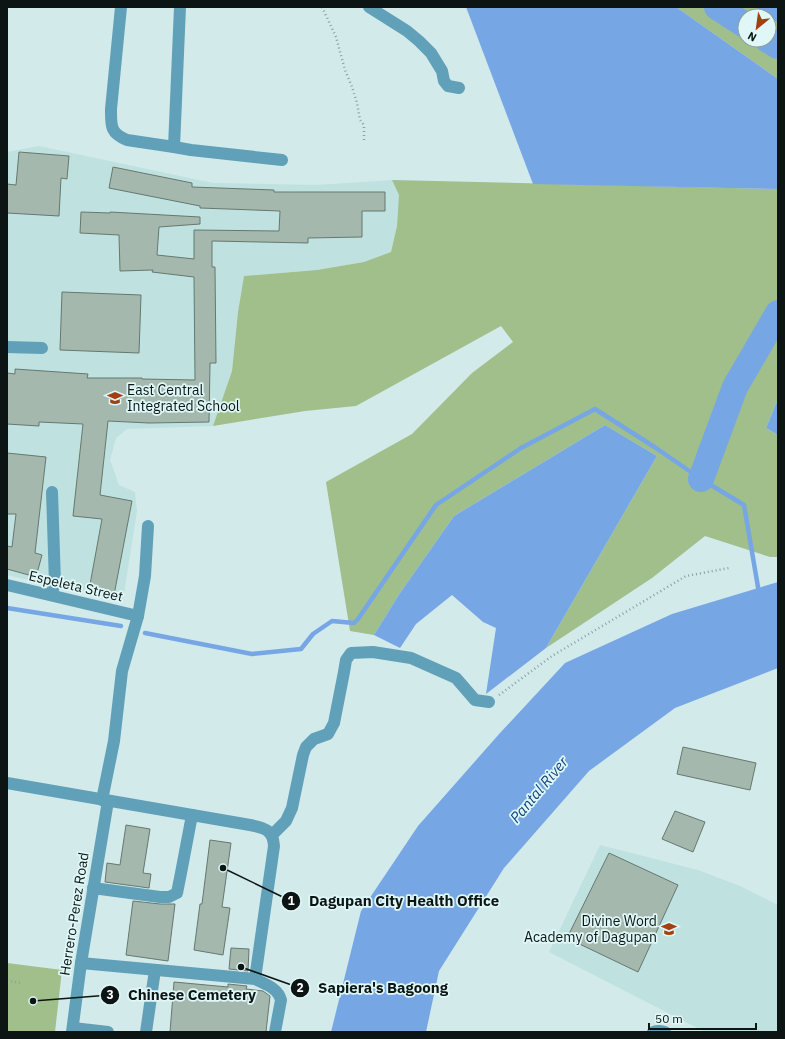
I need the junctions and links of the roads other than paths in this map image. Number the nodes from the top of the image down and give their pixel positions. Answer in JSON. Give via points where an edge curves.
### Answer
{"nodes":[{"id":1,"x":121,"y":7,"type":"edge"},
{"id":2,"x":180,"y":7,"type":"edge"},
{"id":3,"x":369,"y":7,"type":"edge"},
{"id":4,"x":459,"y":88,"type":"dead end"},
{"id":5,"x":174,"y":147,"type":"junction"},
{"id":6,"x":282,"y":160,"type":"dead end"},
{"id":7,"x":7,"y":347,"type":"edge"},
{"id":8,"x":42,"y":348,"type":"dead end"},
{"id":9,"x":52,"y":492,"type":"dead end"},
{"id":10,"x":148,"y":526,"type":"dead end"},
{"id":11,"x":7,"y":585,"type":"edge"},
{"id":12,"x":51,"y":595,"type":"junction"},
{"id":13,"x":138,"y":616,"type":"junction"},
{"id":14,"x":489,"y":702,"type":"road end"},
{"id":15,"x":7,"y":783,"type":"edge"},
{"id":16,"x":105,"y":800,"type":"junction"},
{"id":17,"x":192,"y":815,"type":"junction"},
{"id":18,"x":272,"y":835,"type":"junction"},
{"id":19,"x":93,"y":888,"type":"junction"},
{"id":20,"x":81,"y":964,"type":"junction"},
{"id":21,"x":155,"y":970,"type":"junction"},
{"id":22,"x":255,"y":979,"type":"junction"},
{"id":23,"x":72,"y":1030,"type":"edge"},
{"id":24,"x":108,"y":1032,"type":"edge"},
{"id":25,"x":146,"y":1032,"type":"edge"},
{"id":26,"x":274,"y":1032,"type":"edge"},
{"id":27,"x":653,"y":1032,"type":"edge"},
{"id":28,"x":665,"y":1032,"type":"edge"}],
"edges":[{"from":1,"to":5,"type":"street","via":[[111,126],[120,137],[127,140]]},
{"from":2,"to":5,"type":"street"},
{"from":3,"to":4,"type":"street","via":[[407,30],[432,53],[448,86]]},
{"from":5,"to":6,"type":"street"},
{"from":7,"to":8,"type":"street"},
{"from":9,"to":12,"type":"street","via":[[55,583]]},
{"from":10,"to":13,"type":"street","name":"Herrero-Perez Road","via":[[145,576]]},
{"from":11,"to":12,"type":"street","name":"Espeleta Street"},
{"from":12,"to":13,"type":"street","name":"Espeleta Street"},
{"from":13,"to":16,"type":"street","name":"Herrero-Perez Road","via":[[122,671]]},
{"from":14,"to":18,"type":"street","via":[[475,700],[456,678],[411,658],[373,652],[351,653],[346,660],[334,723],[328,734],[314,739],[306,747],[292,808],[286,821]]},
{"from":15,"to":16,"type":"street"},
{"from":16,"to":17,"type":"street"},
{"from":16,"to":19,"type":"street","name":"Herrero-Perez Road"},
{"from":17,"to":18,"type":"street","via":[[260,827]]},
{"from":17,"to":19,"type":"street","via":[[177,892],[160,897]]},
{"from":18,"to":22,"type":"street","via":[[274,846]]},
{"from":19,"to":20,"type":"street","name":"Herrero-Perez Road"},
{"from":20,"to":21,"type":"street"},
{"from":20,"to":23,"type":"street","name":"Herrero-Perez Road"},
{"from":21,"to":22,"type":"street"},
{"from":21,"to":25,"type":"street"},
{"from":22,"to":26,"type":"street","via":[[280,994]]},
{"from":23,"to":24,"type":"street"},
{"from":27,"to":28,"type":"street"}]}
